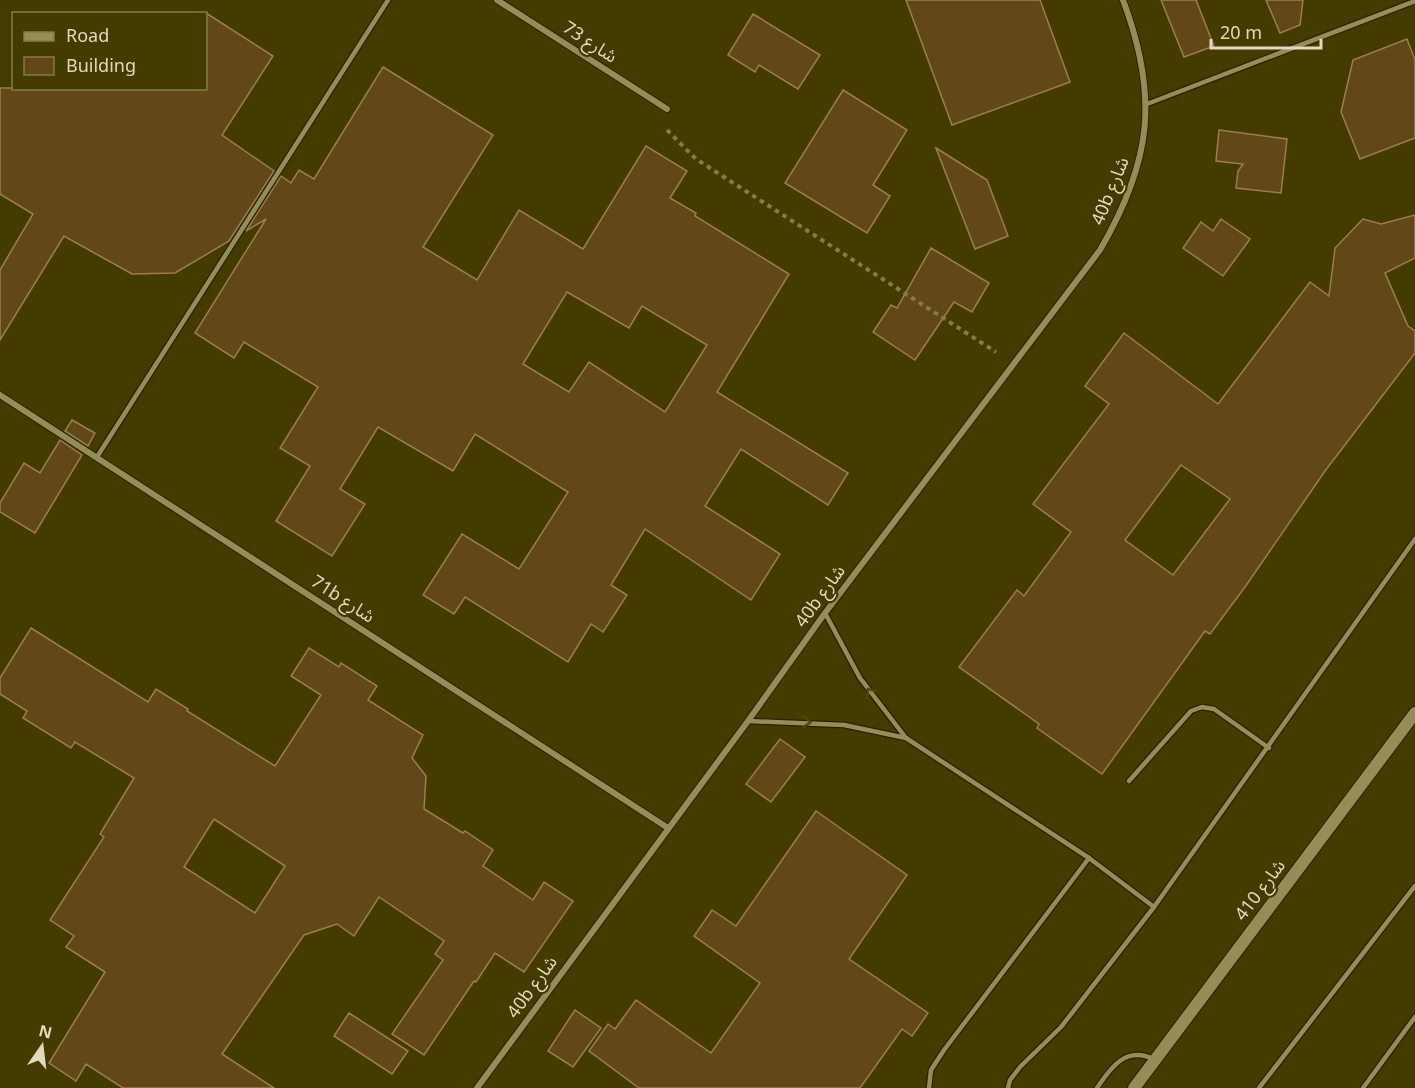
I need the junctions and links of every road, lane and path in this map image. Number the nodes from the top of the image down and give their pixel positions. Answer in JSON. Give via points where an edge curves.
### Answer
{"nodes":[{"id":1,"x":388,"y":0,"type":"edge"},
{"id":2,"x":1123,"y":0,"type":"edge"},
{"id":3,"x":500,"y":1,"type":"edge"},
{"id":4,"x":1415,"y":1,"type":"edge"},
{"id":5,"x":649,"y":98,"type":"junction"},
{"id":6,"x":1147,"y":104,"type":"junction"},
{"id":7,"x":667,"y":109,"type":"dead end"},
{"id":8,"x":1014,"y":363,"type":"junction"},
{"id":9,"x":0,"y":395,"type":"edge"},
{"id":10,"x":97,"y":457,"type":"junction"},
{"id":11,"x":1415,"y":539,"type":"edge"},
{"id":12,"x":825,"y":613,"type":"junction"},
{"id":13,"x":1413,"y":720,"type":"edge"},
{"id":14,"x":748,"y":721,"type":"junction"},
{"id":15,"x":906,"y":738,"type":"junction"},
{"id":16,"x":1269,"y":748,"type":"junction"},
{"id":17,"x":1129,"y":781,"type":"dead end"},
{"id":18,"x":668,"y":828,"type":"junction"},
{"id":19,"x":1089,"y":858,"type":"junction"},
{"id":20,"x":1415,"y":886,"type":"edge"},
{"id":21,"x":1154,"y":907,"type":"junction"},
{"id":22,"x":1415,"y":1017,"type":"edge"},
{"id":23,"x":1156,"y":1060,"type":"junction"},
{"id":24,"x":477,"y":1088,"type":"edge"},
{"id":25,"x":929,"y":1088,"type":"edge"},
{"id":26,"x":1008,"y":1088,"type":"edge"},
{"id":27,"x":1097,"y":1088,"type":"edge"},
{"id":28,"x":1134,"y":1088,"type":"edge"},
{"id":29,"x":1259,"y":1088,"type":"edge"},
{"id":30,"x":1363,"y":1088,"type":"edge"}],
"edges":[{"from":1,"to":10,"type":"lane"},
{"from":2,"to":6,"type":"street","name":"40b شارع","via":[[1137,41]]},
{"from":3,"to":5,"type":"street","name":"شارع 73"},
{"from":4,"to":6,"type":"lane"},
{"from":5,"to":7,"type":"street","name":"شارع 73"},
{"from":5,"to":8,"type":"path","via":[[666,128],[696,159]]},
{"from":6,"to":8,"type":"street","name":"40b شارع","via":[[1144,143],[1120,216],[1100,250]]},
{"from":8,"to":12,"type":"street","name":"40b شارع"},
{"from":9,"to":10,"type":"street","name":"71b شارع"},
{"from":10,"to":18,"type":"street","name":"71b شارع"},
{"from":11,"to":16,"type":"lane"},
{"from":12,"to":14,"type":"street","name":"40b شارع"},
{"from":15,"to":12,"type":"lane","one_way":true,"via":[[860,678]]},
{"from":13,"to":23,"type":"street","name":"شارع 410"},
{"from":14,"to":15,"type":"lane","one_way":true,"via":[[844,725]]},
{"from":14,"to":18,"type":"street","name":"40b شارع"},
{"from":15,"to":19,"type":"lane"},
{"from":16,"to":17,"type":"lane","via":[[1214,708],[1202,707],[1182,720]]},
{"from":16,"to":21,"type":"lane"},
{"from":18,"to":24,"type":"street","name":"40b شارع"},
{"from":19,"to":21,"type":"lane"},
{"from":19,"to":25,"type":"lane","via":[[944,1050],[931,1070]]},
{"from":20,"to":29,"type":"lane"},
{"from":21,"to":26,"type":"lane","via":[[1061,1026],[1020,1067]]},
{"from":22,"to":30,"type":"lane"},
{"from":23,"to":27,"type":"lane","via":[[1137,1054],[1126,1056]]},
{"from":23,"to":28,"type":"street","name":"شارع 410"}]}
